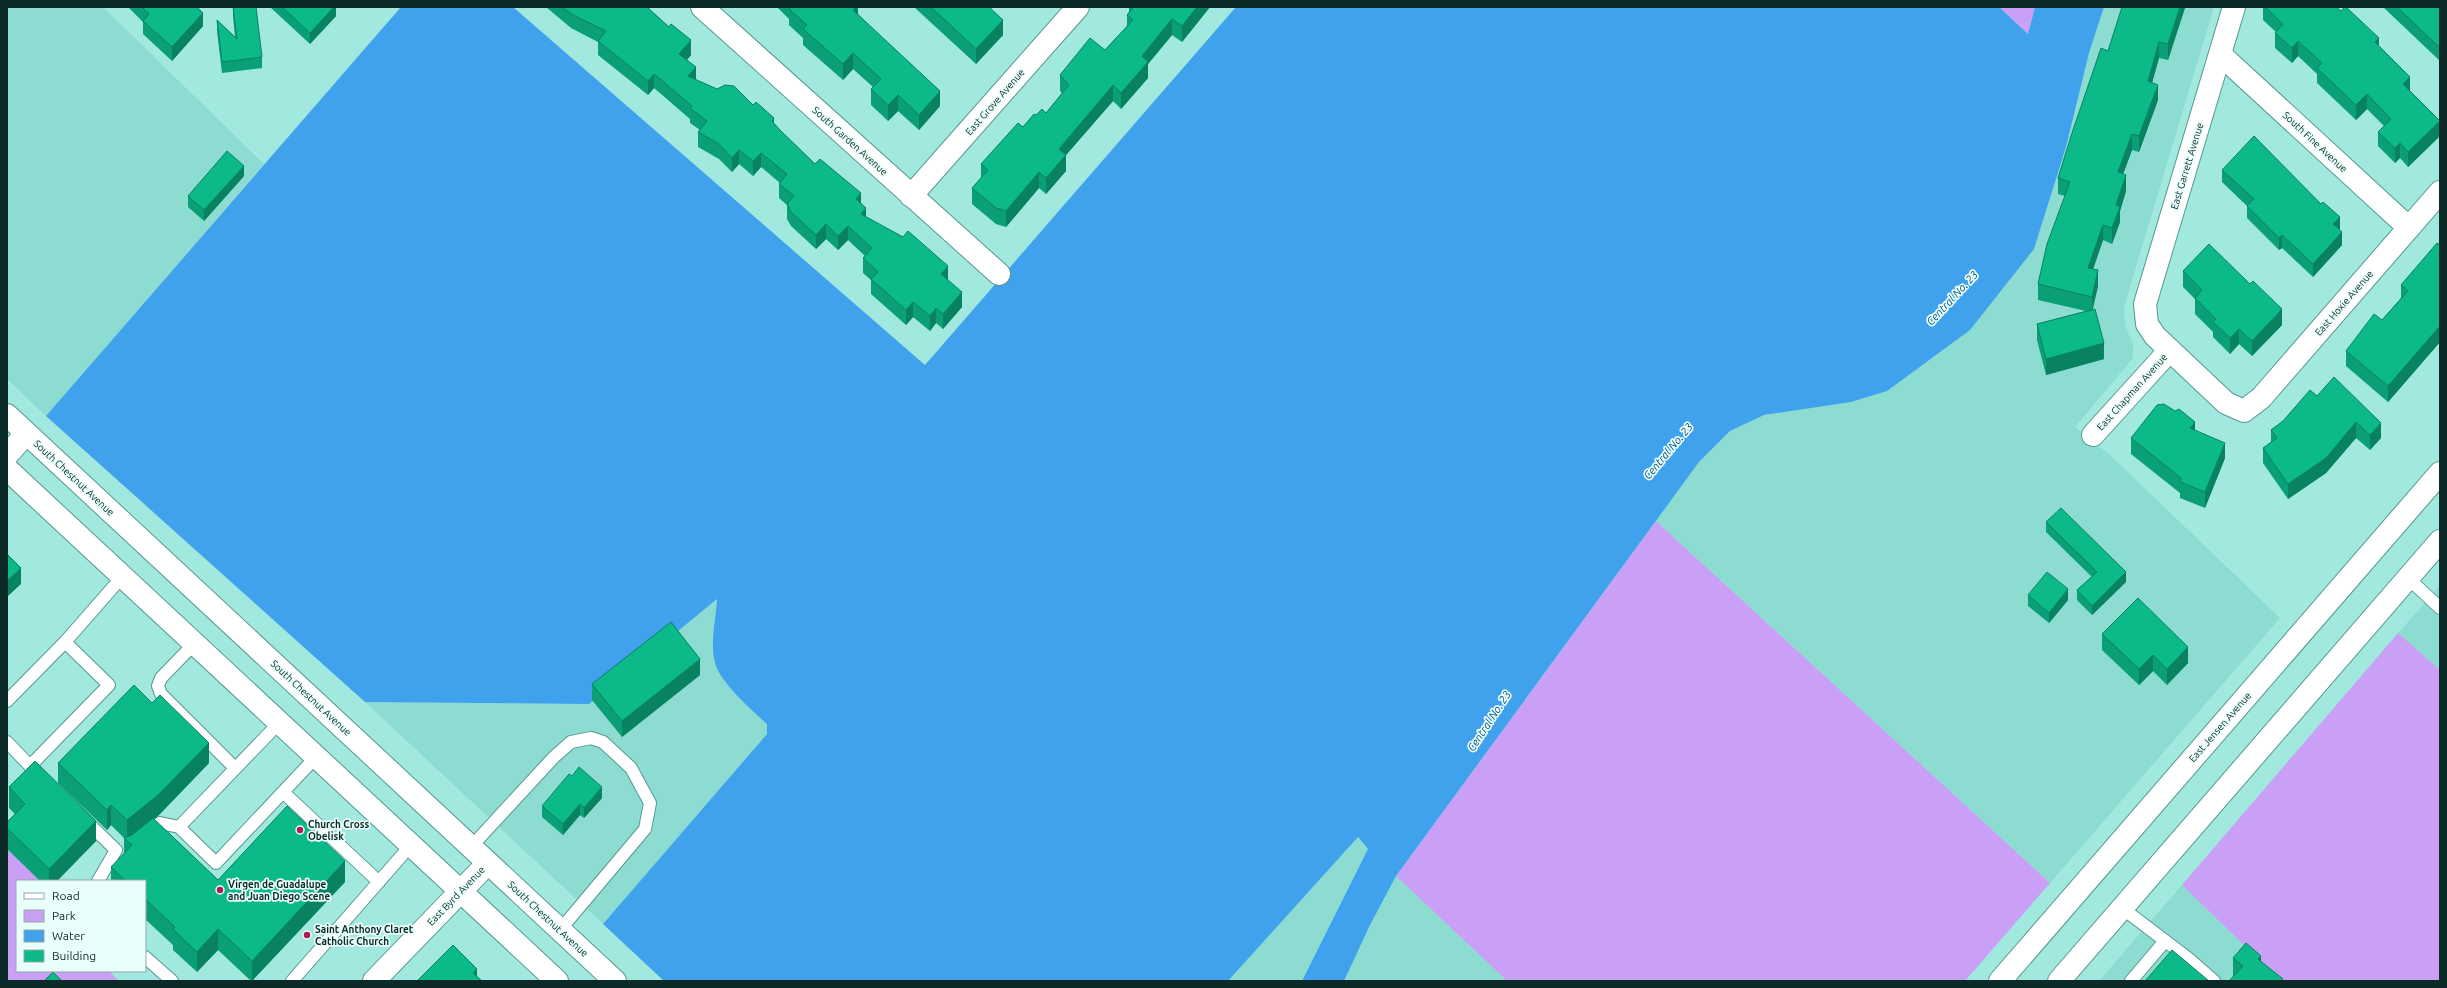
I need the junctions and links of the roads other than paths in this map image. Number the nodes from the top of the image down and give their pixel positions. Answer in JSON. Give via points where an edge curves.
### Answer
{"nodes":[{"id":1,"x":702,"y":7,"type":"edge"},
{"id":2,"x":2234,"y":7,"type":"edge"},
{"id":3,"x":1075,"y":8,"type":"edge"},
{"id":4,"x":2221,"y":55,"type":"junction"},
{"id":5,"x":2440,"y":192,"type":"edge"},
{"id":6,"x":912,"y":196,"type":"junction"},
{"id":7,"x":2409,"y":228,"type":"junction"},
{"id":8,"x":999,"y":274,"type":"dead end"},
{"id":9,"x":2170,"y":350,"type":"junction"},
{"id":10,"x":7,"y":415,"type":"edge"},
{"id":11,"x":26,"y":434,"type":"junction"},
{"id":12,"x":2093,"y":435,"type":"dead end"},
{"id":13,"x":7,"y":456,"type":"edge"},
{"id":14,"x":7,"y":468,"type":"edge"},
{"id":15,"x":2440,"y":473,"type":"edge"},
{"id":16,"x":2440,"y":541,"type":"edge"},
{"id":17,"x":122,"y":577,"type":"junction"},
{"id":18,"x":2408,"y":578,"type":"junction"},
{"id":19,"x":2440,"y":608,"type":"edge"},
{"id":20,"x":65,"y":642,"type":"junction"},
{"id":21,"x":194,"y":644,"type":"junction"},
{"id":22,"x":7,"y":701,"type":"edge"},
{"id":23,"x":279,"y":723,"type":"junction"},
{"id":24,"x":7,"y":742,"type":"edge"},
{"id":25,"x":316,"y":757,"type":"junction"},
{"id":26,"x":30,"y":766,"type":"junction"},
{"id":27,"x":235,"y":768,"type":"junction"},
{"id":28,"x":46,"y":782,"type":"edge"},
{"id":29,"x":283,"y":792,"type":"junction"},
{"id":30,"x":78,"y":814,"type":"edge"},
{"id":31,"x":178,"y":826,"type":"junction"},
{"id":32,"x":138,"y":841,"type":"edge"},
{"id":33,"x":411,"y":845,"type":"junction"},
{"id":34,"x":471,"y":847,"type":"junction"},
{"id":35,"x":488,"y":863,"type":"junction"},
{"id":36,"x":99,"y":880,"type":"edge"},
{"id":37,"x":379,"y":882,"type":"junction"},
{"id":38,"x":461,"y":891,"type":"junction"},
{"id":39,"x":2122,"y":908,"type":"junction"},
{"id":40,"x":560,"y":930,"type":"junction"},
{"id":41,"x":2165,"y":941,"type":"junction"},
{"id":42,"x":146,"y":958,"type":"edge"},
{"id":43,"x":172,"y":981,"type":"edge"},
{"id":44,"x":292,"y":981,"type":"edge"},
{"id":45,"x":374,"y":981,"type":"edge"},
{"id":46,"x":558,"y":981,"type":"edge"},
{"id":47,"x":615,"y":981,"type":"edge"},
{"id":48,"x":2000,"y":981,"type":"edge"},
{"id":49,"x":2059,"y":981,"type":"edge"},
{"id":50,"x":2130,"y":981,"type":"edge"},
{"id":51,"x":2214,"y":981,"type":"edge"}],
"edges":[{"from":1,"to":6,"type":"main road","name":"South Garden Avenue"},
{"from":2,"to":4,"type":"main road","name":"East Garrett Avenue"},
{"from":3,"to":6,"type":"main road","name":"East Grove Avenue"},
{"from":4,"to":7,"type":"main road","name":"South Fine Avenue"},
{"from":4,"to":9,"type":"main road","name":"East Garrett Avenue","via":[[2145,304],[2147,324]]},
{"from":5,"to":7,"type":"main road","name":"East Hoxie Avenue"},
{"from":6,"to":8,"type":"main road","name":"South Garden Avenue"},
{"from":7,"to":9,"type":"main road","name":"East Hoxie Avenue","via":[[2262,398],[2244,411],[2226,403]]},
{"from":9,"to":12,"type":"main road","name":"East Chapman Avenue"},
{"from":10,"to":11,"type":"main road","name":"South Chestnut Avenue"},
{"from":11,"to":13,"type":"main road"},
{"from":11,"to":34,"type":"main road","name":"South Chestnut Avenue"},
{"from":14,"to":17,"type":"main road"},
{"from":15,"to":48,"type":"main road","name":"East Jensen Avenue"},
{"from":16,"to":18,"type":"main road"},
{"from":17,"to":20,"type":"lane"},
{"from":17,"to":21,"type":"main road"},
{"from":18,"to":19,"type":"lane"},
{"from":18,"to":39,"type":"main road"},
{"from":20,"to":22,"type":"lane"},
{"from":20,"to":26,"type":"lane","via":[[108,685]]},
{"from":21,"to":23,"type":"main road"},
{"from":21,"to":27,"type":"lane","via":[[161,678],[158,686],[161,694]]},
{"from":23,"to":25,"type":"main road"},
{"from":23,"to":27,"type":"lane"},
{"from":24,"to":26,"type":"lane"},
{"from":25,"to":29,"type":"lane"},
{"from":25,"to":33,"type":"main road"},
{"from":26,"to":28,"type":"lane"},
{"from":27,"to":31,"type":"lane"},
{"from":29,"to":31,"type":"lane","via":[[216,863]]},
{"from":29,"to":37,"type":"lane"},
{"from":30,"to":36,"type":"lane","via":[[121,850]]},
{"from":31,"to":32,"type":"lane","via":[[160,823]]},
{"from":33,"to":37,"type":"lane"},
{"from":33,"to":38,"type":"main road"},
{"from":34,"to":35,"type":"main road","name":"South Chestnut Avenue"},
{"from":34,"to":40,"type":"lane","via":[[571,742],[591,738],[603,742],[631,768],[650,803],[645,829]]},
{"from":35,"to":38,"type":"main road","name":"East Byrd Avenue"},
{"from":35,"to":40,"type":"main road","name":"South Chestnut Avenue"},
{"from":37,"to":44,"type":"lane"},
{"from":38,"to":45,"type":"main road","name":"East Byrd Avenue"},
{"from":38,"to":46,"type":"main road"},
{"from":39,"to":41,"type":"lane"},
{"from":39,"to":49,"type":"main road"},
{"from":40,"to":47,"type":"main road","name":"South Chestnut Avenue"},
{"from":41,"to":50,"type":"lane"},
{"from":41,"to":51,"type":"lane"},
{"from":42,"to":43,"type":"lane"}]}
